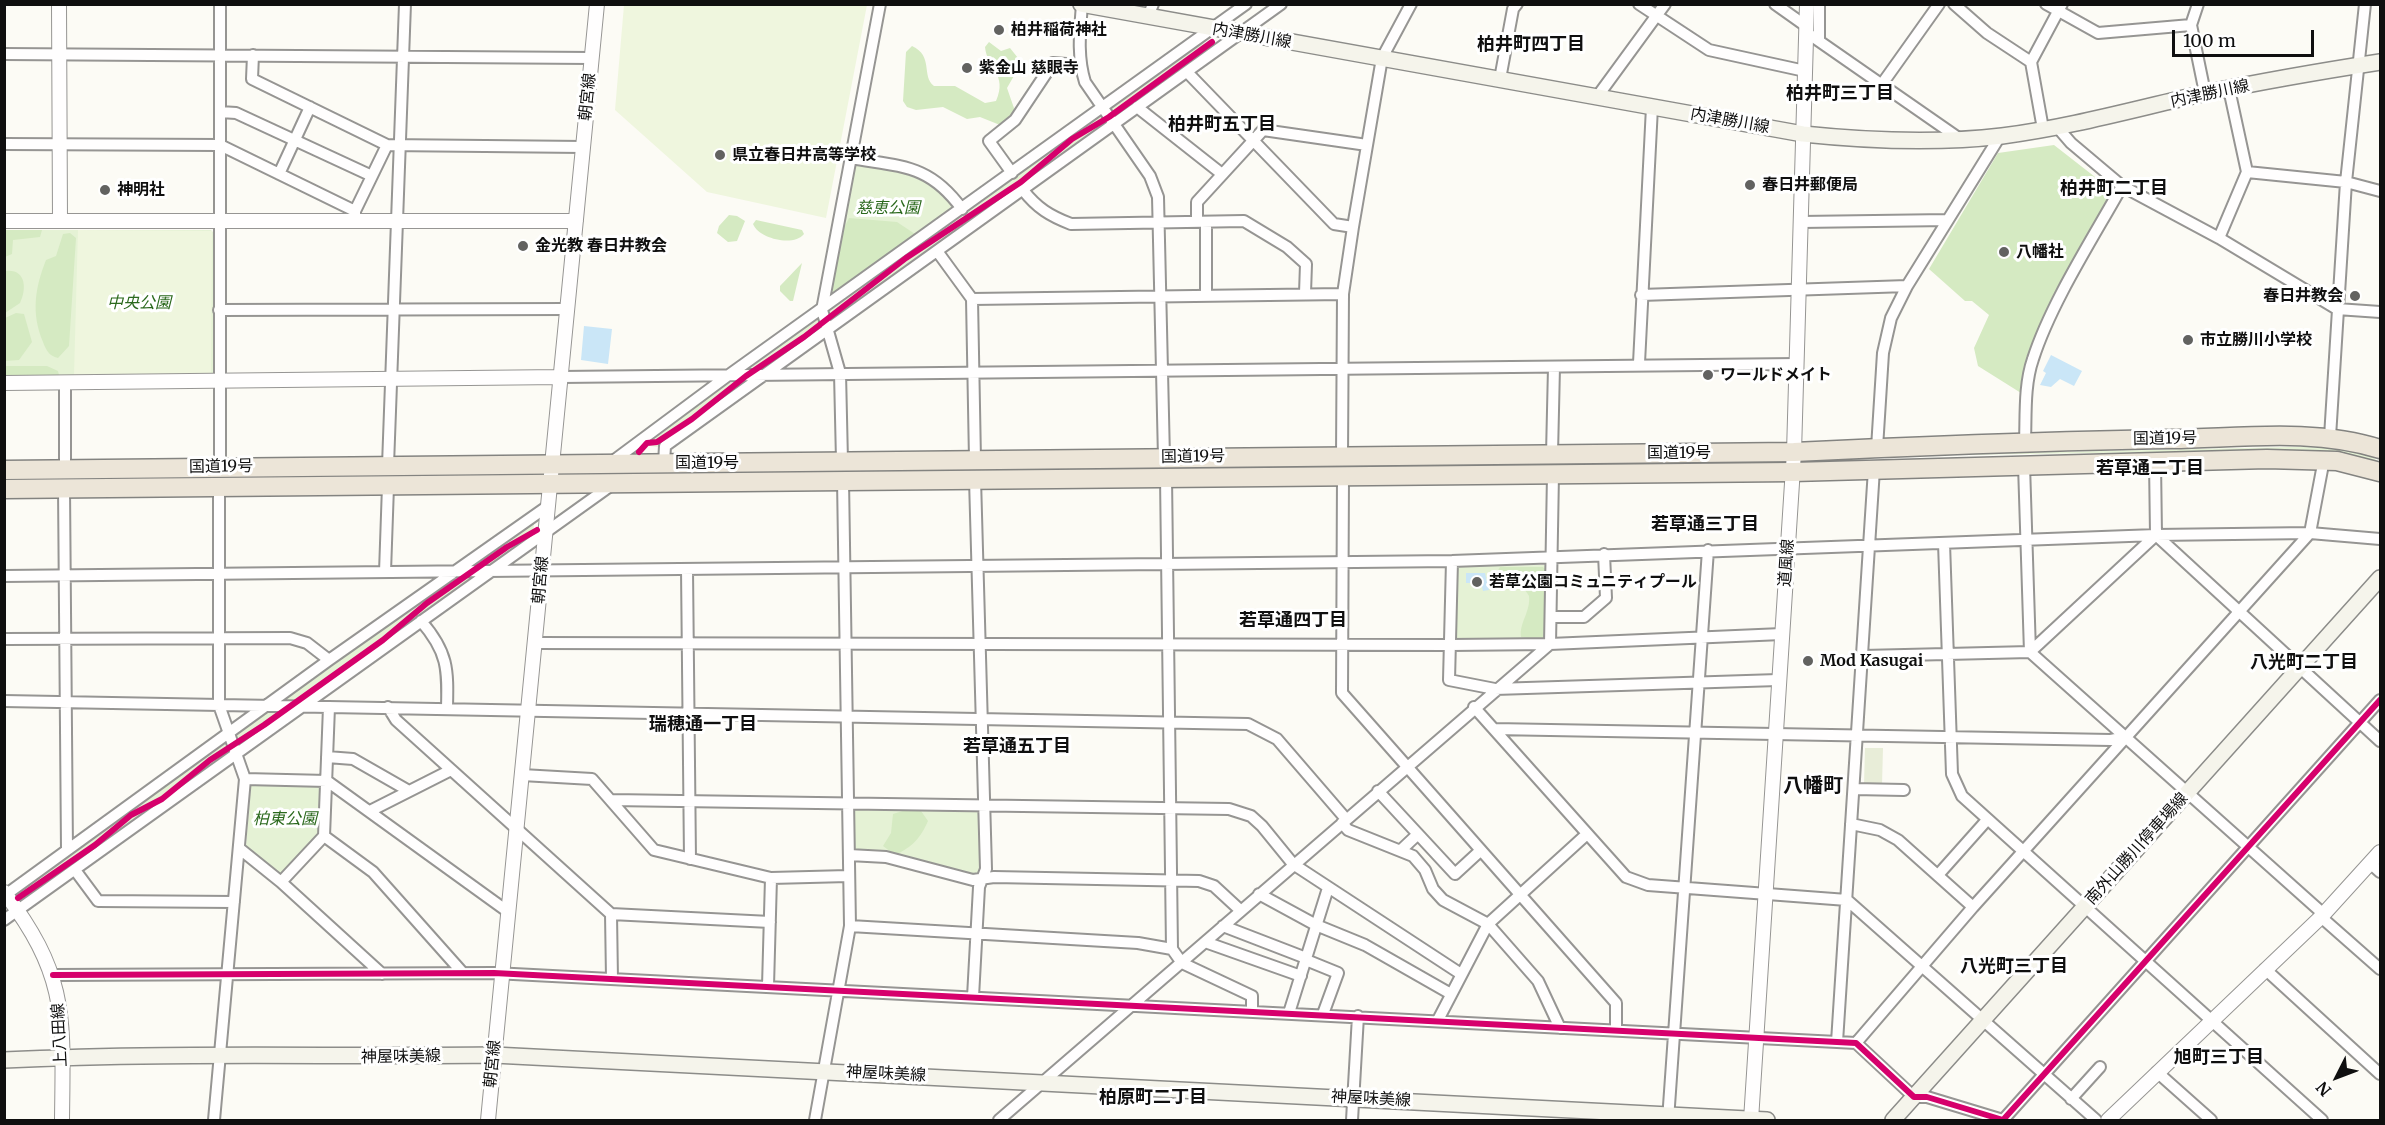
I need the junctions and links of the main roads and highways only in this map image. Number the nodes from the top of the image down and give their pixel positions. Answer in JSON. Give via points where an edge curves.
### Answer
{"nodes":[{"id":1,"x":1082,"y":5,"type":"edge"},
{"id":2,"x":1150,"y":11,"type":"edge"},
{"id":3,"x":2380,"y":62,"type":"edge"},
{"id":4,"x":2380,"y":449,"type":"edge"},
{"id":5,"x":4,"y":470,"type":"edge"},
{"id":6,"x":2380,"y":472,"type":"edge"},
{"id":7,"x":4,"y":489,"type":"edge"},
{"id":8,"x":2380,"y":578,"type":"edge"},
{"id":9,"x":4,"y":1059,"type":"edge"},
{"id":10,"x":1668,"y":1118,"type":"edge"},
{"id":11,"x":1751,"y":1120,"type":"edge"},
{"id":12,"x":1767,"y":1120,"type":"edge"},
{"id":13,"x":1893,"y":1120,"type":"edge"}],
"edges":[{"from":1,"to":2,"type":"main road","name":"内津勝川線"},
{"from":2,"to":3,"type":"main road","name":"内津勝川線","via":[[1212,29],[1803,134],[1866,141],[1914,142],[2051,129],[2205,93]]},
{"from":4,"to":5,"type":"highway","name":"国道19号","via":[[2330,437],[2025,442],[1794,452]]},
{"from":6,"to":7,"type":"highway","name":"国道19号","via":[[2324,459],[1793,472]]},
{"from":8,"to":13,"type":"main road","name":"南外山勝川停車場線"},
{"from":9,"to":10,"type":"main road","name":"神屋味美線","via":[[494,1055],[1354,1098]]},
{"from":10,"to":11,"type":"main road","name":"神屋味美線"},
{"from":11,"to":12,"type":"main road","name":"神屋味美線"}]}
